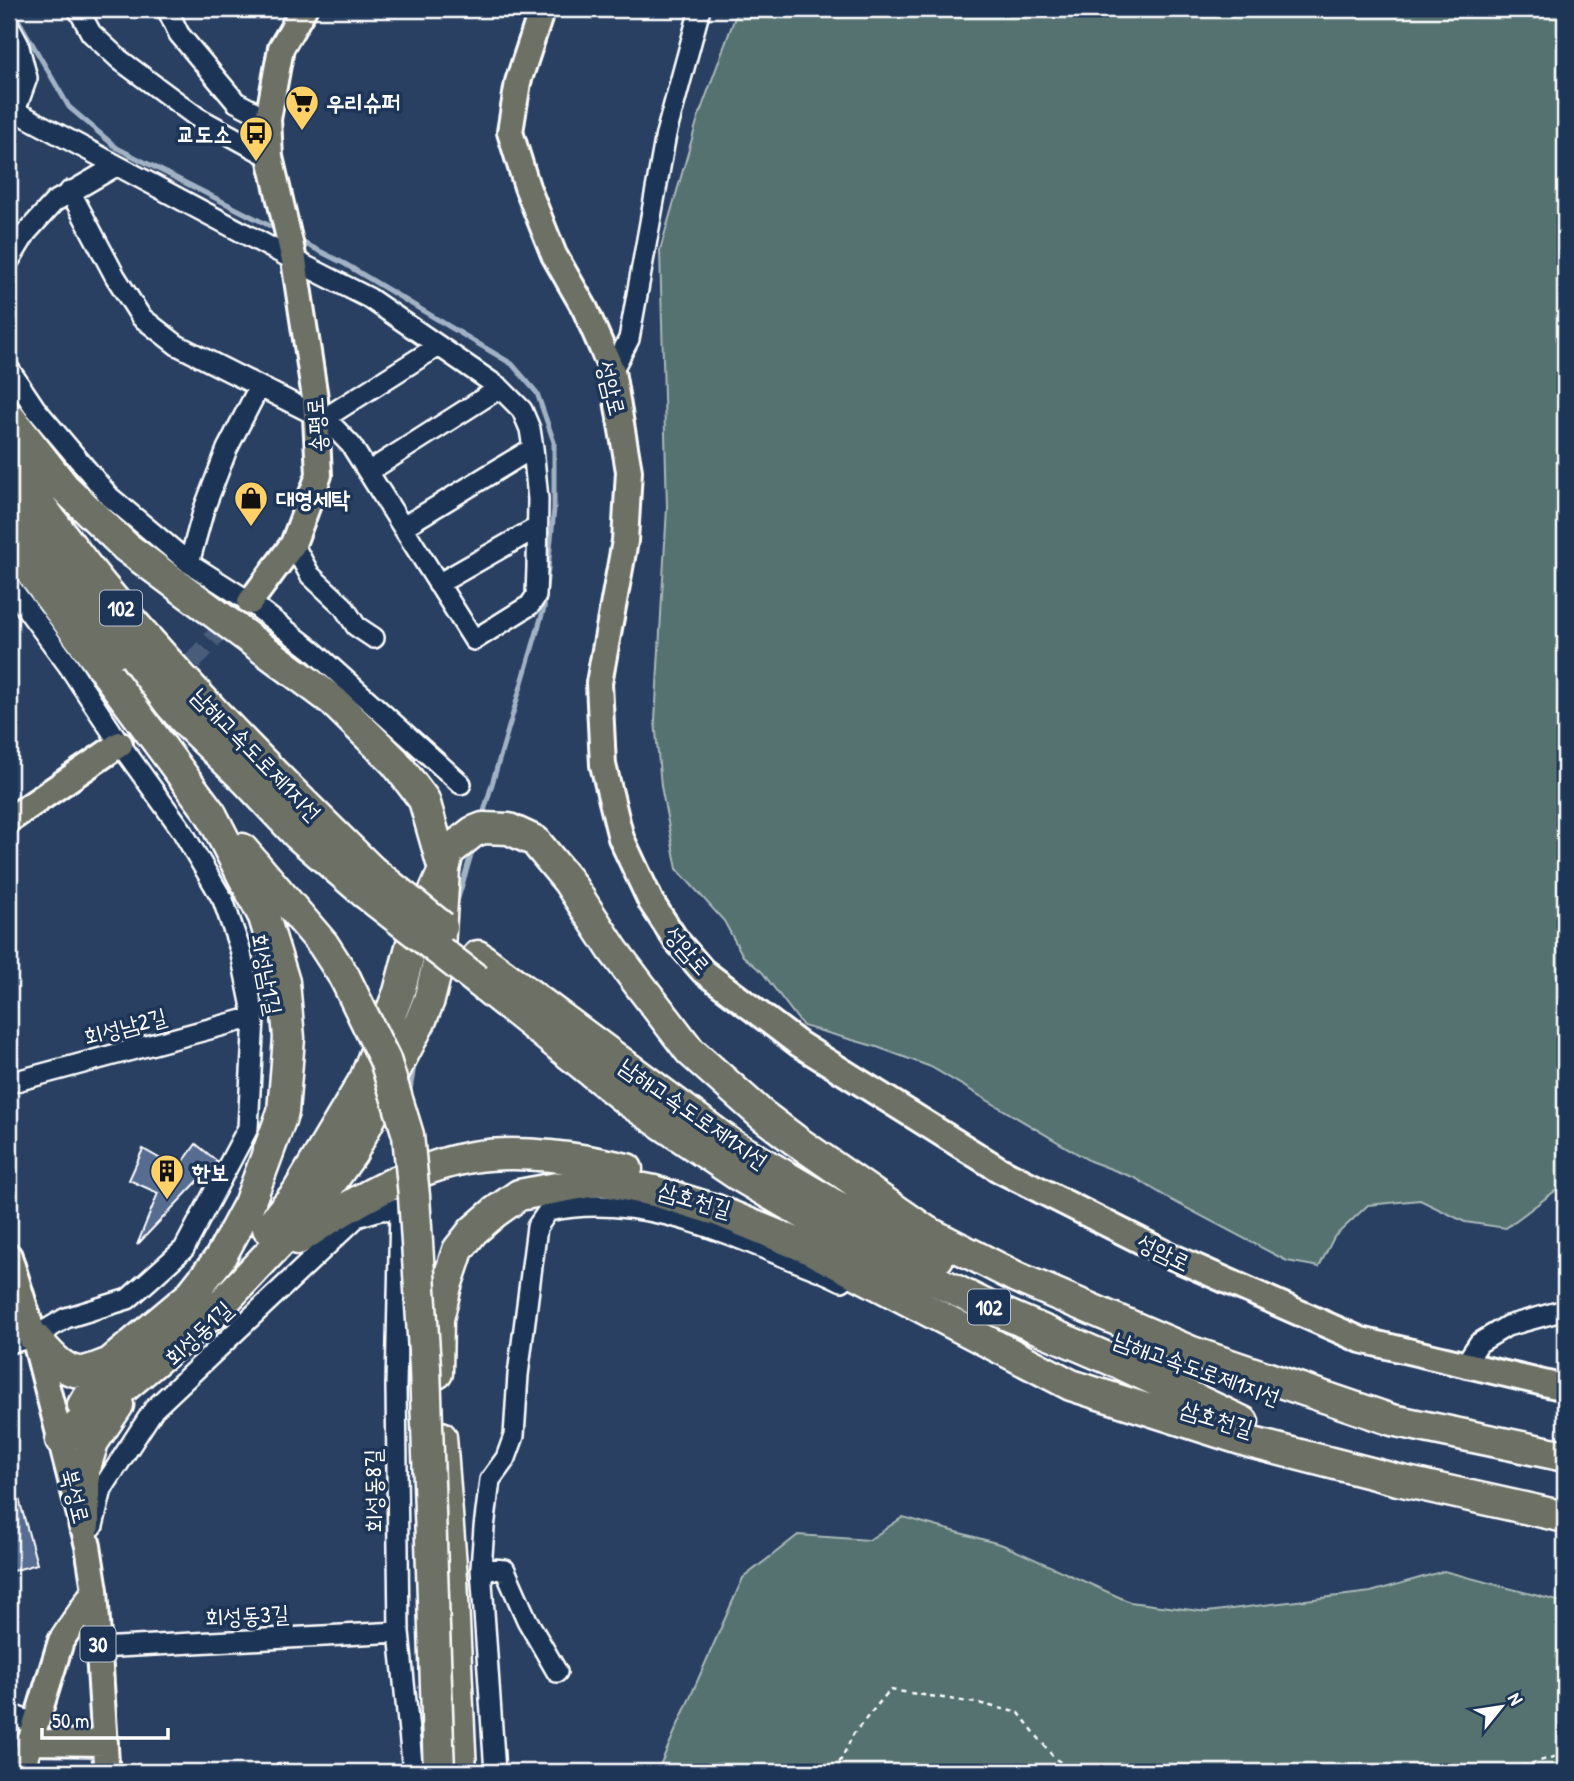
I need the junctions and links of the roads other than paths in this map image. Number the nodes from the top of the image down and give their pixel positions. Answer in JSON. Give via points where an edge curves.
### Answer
{"nodes":[{"id":1,"x":78,"y":9,"type":"edge"},
{"id":2,"x":167,"y":9,"type":"edge"},
{"id":3,"x":303,"y":9,"type":"edge"},
{"id":4,"x":542,"y":9,"type":"edge"},
{"id":5,"x":701,"y":9,"type":"edge"},
{"id":6,"x":9,"y":26,"type":"edge"},
{"id":7,"x":12,"y":111,"type":"edge"},
{"id":8,"x":268,"y":119,"type":"junction"},
{"id":9,"x":270,"y":157,"type":"junction"},
{"id":10,"x":116,"y":166,"type":"junction"},
{"id":11,"x":70,"y":191,"type":"junction"},
{"id":12,"x":294,"y":260,"type":"junction"},
{"id":13,"x":9,"y":261,"type":"edge"},
{"id":14,"x":438,"y":346,"type":"junction"},
{"id":15,"x":9,"y":369,"type":"edge"},
{"id":16,"x":612,"y":371,"type":"junction"},
{"id":17,"x":259,"y":387,"type":"junction"},
{"id":18,"x":500,"y":388,"type":"junction"},
{"id":19,"x":9,"y":417,"type":"edge"},
{"id":20,"x":321,"y":417,"type":"junction"},
{"id":21,"x":533,"y":448,"type":"junction"},
{"id":22,"x":9,"y":463,"type":"edge"},
{"id":23,"x":368,"y":472,"type":"junction"},
{"id":24,"x":9,"y":505,"type":"edge"},
{"id":25,"x":403,"y":527,"type":"junction"},
{"id":26,"x":536,"y":528,"type":"junction"},
{"id":27,"x":9,"y":542,"type":"edge"},
{"id":28,"x":293,"y":544,"type":"junction"},
{"id":29,"x":189,"y":563,"type":"junction"},
{"id":30,"x":438,"y":584,"type":"junction"},
{"id":31,"x":9,"y":585,"type":"edge"},
{"id":32,"x":245,"y":616,"type":"junction"},
{"id":33,"x":374,"y":638,"type":"dead end"},
{"id":34,"x":124,"y":740,"type":"junction"},
{"id":35,"x":461,"y":784,"type":"dead end"},
{"id":36,"x":211,"y":814,"type":"junction"},
{"id":37,"x":9,"y":820,"type":"edge"},
{"id":38,"x":444,"y":870,"type":"junction"},
{"id":39,"x":369,"y":882,"type":"junction"},
{"id":40,"x":477,"y":968,"type":"junction"},
{"id":41,"x":254,"y":1017,"type":"junction"},
{"id":42,"x":9,"y":1083,"type":"edge"},
{"id":43,"x":386,"y":1197,"type":"junction"},
{"id":44,"x":9,"y":1256,"type":"edge"},
{"id":45,"x":245,"y":1279,"type":"junction"},
{"id":46,"x":1565,"y":1310,"type":"edge"},
{"id":47,"x":22,"y":1340,"type":"edge"},
{"id":48,"x":110,"y":1363,"type":"junction"},
{"id":49,"x":1465,"y":1364,"type":"junction"},
{"id":50,"x":134,"y":1382,"type":"junction"},
{"id":51,"x":1565,"y":1388,"type":"edge"},
{"id":52,"x":83,"y":1405,"type":"junction"},
{"id":53,"x":1234,"y":1419,"type":"junction"},
{"id":54,"x":61,"y":1440,"type":"junction"},
{"id":55,"x":1565,"y":1456,"type":"edge"},
{"id":56,"x":1565,"y":1473,"type":"edge"},
{"id":57,"x":1354,"y":1480,"type":"dead end"},
{"id":58,"x":1565,"y":1497,"type":"edge"},
{"id":59,"x":1565,"y":1517,"type":"edge"},
{"id":60,"x":86,"y":1536,"type":"junction"},
{"id":61,"x":481,"y":1568,"type":"junction"},
{"id":62,"x":95,"y":1590,"type":"junction"},
{"id":63,"x":399,"y":1632,"type":"junction"},
{"id":64,"x":98,"y":1648,"type":"junction"},
{"id":65,"x":557,"y":1672,"type":"dead end"},
{"id":66,"x":9,"y":1714,"type":"edge"},
{"id":67,"x":32,"y":1733,"type":"junction"},
{"id":68,"x":106,"y":1763,"type":"edge"},
{"id":69,"x":21,"y":1772,"type":"edge"},
{"id":70,"x":413,"y":1772,"type":"edge"},
{"id":71,"x":439,"y":1772,"type":"edge"},
{"id":72,"x":461,"y":1772,"type":"edge"},
{"id":73,"x":495,"y":1772,"type":"edge"}],
"edges":[{"from":1,"to":9,"type":"street","via":[[92,33],[120,60],[197,117]]},
{"from":2,"to":8,"type":"street","via":[[179,34],[236,102]]},
{"from":3,"to":8,"type":"main road","via":[[281,48]]},
{"from":4,"to":16,"type":"main road","name":"성암로","via":[[518,82],[510,132],[554,255],[585,309]]},
{"from":5,"to":16,"type":"street","via":[[666,134],[629,339]]},
{"from":6,"to":7,"type":"street","via":[[27,78]]},
{"from":7,"to":10,"type":"street"},
{"from":8,"to":9,"type":"main road"},
{"from":9,"to":12,"type":"main road","name":"송평로"},
{"from":10,"to":11,"type":"street"},
{"from":10,"to":12,"type":"street"},
{"from":11,"to":13,"type":"street","via":[[38,216]]},
{"from":11,"to":17,"type":"street","via":[[141,317],[177,345]]},
{"from":12,"to":14,"type":"street","via":[[369,298]]},
{"from":12,"to":20,"type":"main road","name":"송평로"},
{"from":14,"to":18,"type":"street"},
{"from":14,"to":20,"type":"street"},
{"from":15,"to":29,"type":"street","via":[[35,408],[110,497]]},
{"from":16,"to":49,"type":"main road","name":"성암로","via":[[629,471],[625,541],[599,683],[603,765],[621,838],[651,902],[676,940],[703,971],[799,1044],[1000,1170],[1172,1257],[1362,1340]]},
{"from":17,"to":20,"type":"street"},
{"from":17,"to":29,"type":"street","via":[[227,449]]},
{"from":18,"to":21,"type":"street","via":[[522,410]]},
{"from":18,"to":23,"type":"street"},
{"from":19,"to":32,"type":"highway","via":[[64,487],[126,547]]},
{"from":20,"to":23,"type":"street","via":[[351,445]]},
{"from":20,"to":28,"type":"main road","name":"송평로","via":[[319,475]]},
{"from":21,"to":25,"type":"street"},
{"from":21,"to":26,"type":"street"},
{"from":22,"to":39,"type":"highway","name":"남해고속도로제1지선","number":"102","via":[[102,585]]},
{"from":23,"to":25,"type":"street"},
{"from":24,"to":39,"type":"highway","name":"남해고속도로제1지선","number":"102","via":[[106,634],[187,723],[298,835]]},
{"from":25,"to":30,"type":"street"},
{"from":26,"to":30,"type":"street"},
{"from":26,"to":30,"type":"street","via":[[536,596],[530,605],[474,640]]},
{"from":27,"to":36,"type":"highway","bridge":true},
{"from":28,"to":32,"type":"main road","name":"송평로"},
{"from":28,"to":33,"type":"street","via":[[313,578]]},
{"from":29,"to":32,"type":"street"},
{"from":31,"to":34,"type":"street","name":"회성남1길"},
{"from":32,"to":35,"type":"street","via":[[312,650]]},
{"from":32,"to":38,"type":"highway","via":[[395,762],[424,800]]},
{"from":34,"to":37,"type":"main road"},
{"from":34,"to":41,"type":"street","name":"회성남1길","via":[[223,900],[240,949]]},
{"from":36,"to":48,"type":"highway","via":[[264,917],[284,982],[289,1038],[283,1112],[249,1204],[220,1258],[189,1297]]},
{"from":36,"to":71,"type":"highway","bridge":true,"via":[[323,944],[345,978],[385,1060],[408,1135],[425,1367]]},
{"from":38,"to":45,"type":"highway","via":[[438,964],[420,1022],[352,1153],[314,1206]]},
{"from":38,"to":52,"type":"highway","via":[[412,943],[400,992],[365,1079],[297,1194],[221,1281]]},
{"from":38,"to":55,"type":"highway","via":[[448,852],[483,828],[509,829],[535,841],[690,1051],[784,1132],[926,1231],[1016,1277],[1192,1352],[1392,1420]]},
{"from":39,"to":40,"type":"highway","name":"남해고속도로제1지선","number":"102","bridge":true},
{"from":40,"to":53,"type":"highway","name":"남해고속도로제1지선","number":"102","via":[[628,1101],[738,1175],[825,1226],[991,1308]]},
{"from":40,"to":56,"type":"highway","name":"남해고속도로제1지선","number":"102","via":[[731,1144],[829,1202],[964,1272],[1166,1360],[1328,1415]]},
{"from":41,"to":42,"type":"street","name":"회성남2길"},
{"from":41,"to":47,"type":"street","name":"회성남1길","via":[[247,1128],[184,1250],[128,1299],[66,1318]]},
{"from":43,"to":45,"type":"highway","via":[[335,1214]]},
{"from":43,"to":53,"type":"highway","via":[[429,1169],[473,1157],[516,1155],[581,1158],[699,1186],[783,1223],[1048,1358]]},
{"from":43,"to":60,"type":"street","name":"회성동1길","via":[[380,1210],[357,1217],[154,1409],[102,1489]]},
{"from":43,"to":63,"type":"street","name":"회성동8길","via":[[396,1386]]},
{"from":44,"to":47,"type":"main road","name":"북성로","number":"30"},
{"from":45,"to":50,"type":"highway"},
{"from":46,"to":49,"type":"street","via":[[1507,1326],[1479,1343]]},
{"from":47,"to":48,"type":"highway","via":[[82,1372]]},
{"from":47,"to":54,"type":"main road","name":"북성로","number":"30"},
{"from":48,"to":52,"type":"highway"},
{"from":49,"to":51,"type":"main road","name":"성암로"},
{"from":50,"to":54,"type":"highway"},
{"from":50,"to":60,"type":"highway","via":[[93,1442],[84,1471]]},
{"from":52,"to":54,"type":"highway"},
{"from":53,"to":58,"type":"highway","name":"남해고속도로제1지선","number":"102","via":[[1353,1454]]},
{"from":54,"to":60,"type":"main road","name":"북성로","number":"30"},
{"from":57,"to":61,"type":"street","name":"삼호천길","via":[[1277,1462],[1092,1402],[1009,1366],[834,1277],[730,1234],[628,1206],[575,1205],[548,1211],[537,1227],[514,1436],[506,1458],[490,1480]]},
{"from":59,"to":72,"type":"highway","via":[[1266,1446],[1071,1385],[808,1248],[716,1210],[600,1180],[519,1195],[481,1223],[458,1250],[438,1319],[436,1367]]},
{"from":60,"to":62,"type":"main road","name":"북성로","number":"30"},
{"from":61,"to":65,"type":"street","via":[[505,1570]]},
{"from":61,"to":73,"type":"street","name":"삼호천길"},
{"from":62,"to":64,"type":"main road","name":"북성로","number":"30"},
{"from":62,"to":67,"type":"main road","via":[[61,1641]]},
{"from":63,"to":64,"type":"street","name":"회성동3길"},
{"from":63,"to":70,"type":"street","name":"회성동8길"},
{"from":64,"to":68,"type":"main road","name":"북성로","number":"30"},
{"from":66,"to":67,"type":"street"},
{"from":67,"to":68,"type":"main road","name":"북성로"},
{"from":67,"to":69,"type":"main road"}]}
